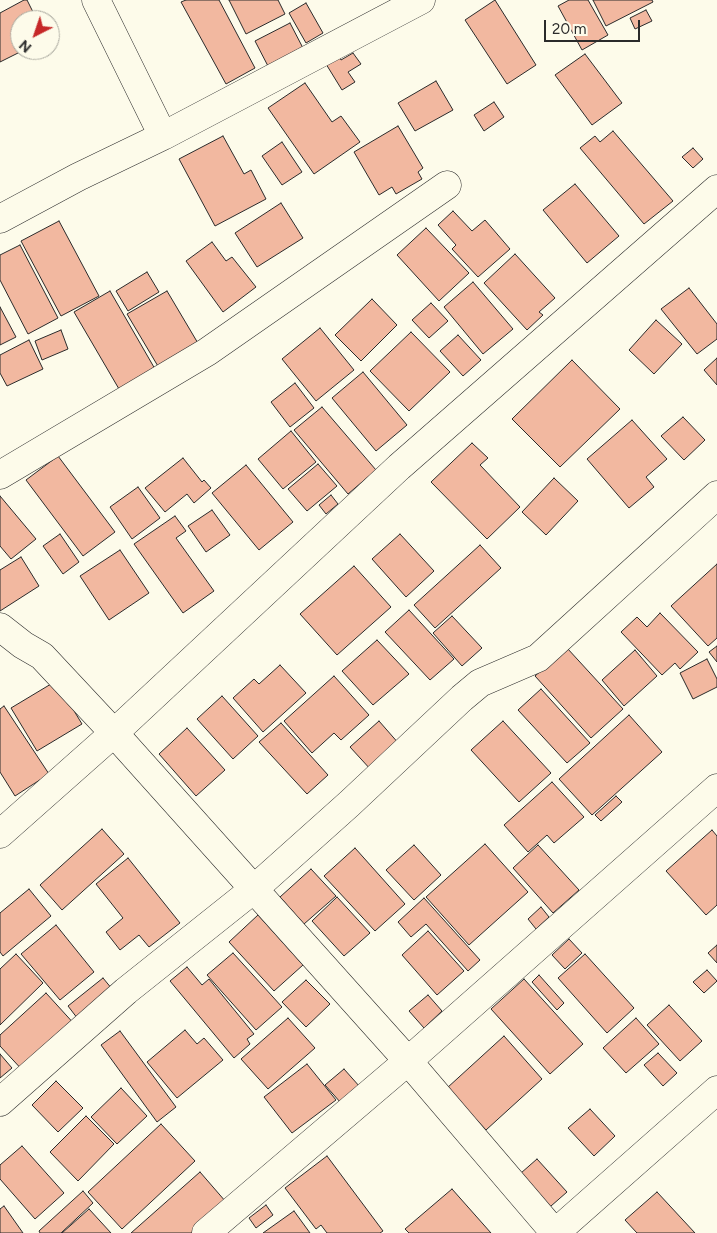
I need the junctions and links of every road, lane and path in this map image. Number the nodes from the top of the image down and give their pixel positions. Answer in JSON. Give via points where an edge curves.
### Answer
{"nodes":[{"id":1,"x":96,"y":0,"type":"edge"},
{"id":2,"x":421,"y":0,"type":"edge"},
{"id":3,"x":163,"y":136,"type":"junction"},
{"id":4,"x":448,"y":185,"type":"dead end"},
{"id":5,"x":717,"y":190,"type":"edge"},
{"id":6,"x":0,"y":219,"type":"edge"},
{"id":7,"x":0,"y":476,"type":"edge"},
{"id":8,"x":717,"y":495,"type":"edge"},
{"id":9,"x":0,"y":627,"type":"edge"},
{"id":10,"x":114,"y":733,"type":"junction"},
{"id":11,"x":717,"y":788,"type":"edge"},
{"id":12,"x":0,"y":834,"type":"edge"},
{"id":13,"x":254,"y":889,"type":"junction"},
{"id":14,"x":408,"y":1061,"type":"junction"},
{"id":15,"x":717,"y":1090,"type":"edge"},
{"id":16,"x":0,"y":1102,"type":"edge"},
{"id":17,"x":206,"y":1233,"type":"edge"},
{"id":18,"x":555,"y":1233,"type":"edge"}],
"edges":[{"from":1,"to":3,"type":"street"},
{"from":2,"to":3,"type":"street"},
{"from":3,"to":6,"type":"street"},
{"from":4,"to":7,"type":"street","via":[[207,352]]},
{"from":5,"to":10,"type":"street","via":[[399,467]]},
{"from":8,"to":13,"type":"street","via":[[538,658],[480,684],[462,698]]},
{"from":9,"to":10,"type":"street","via":[[42,656]]},
{"from":10,"to":12,"type":"street"},
{"from":10,"to":13,"type":"street"},
{"from":11,"to":14,"type":"street"},
{"from":13,"to":14,"type":"street"},
{"from":13,"to":16,"type":"street","via":[[126,991]]},
{"from":14,"to":17,"type":"street"},
{"from":14,"to":18,"type":"street"},
{"from":15,"to":18,"type":"street"}]}
